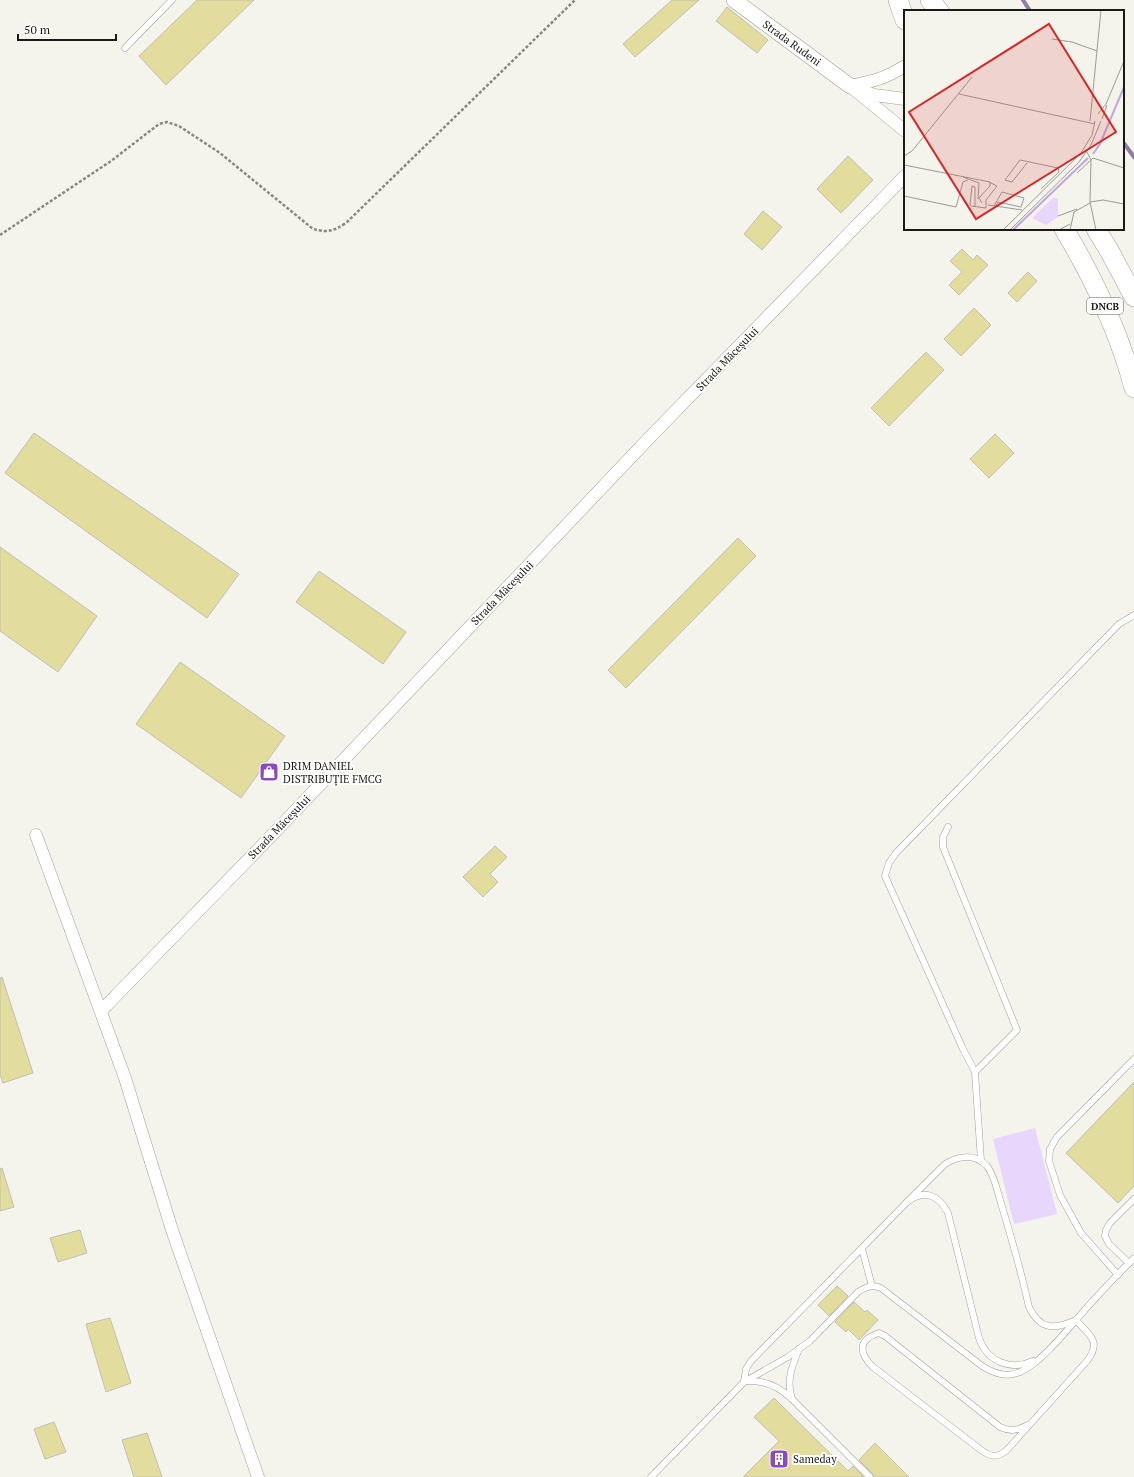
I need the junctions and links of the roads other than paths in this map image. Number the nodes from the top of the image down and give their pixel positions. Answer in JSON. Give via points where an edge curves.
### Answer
{"nodes":[{"id":1,"x":172,"y":0,"type":"edge"},
{"id":2,"x":734,"y":0,"type":"edge"},
{"id":3,"x":898,"y":0,"type":"edge"},
{"id":4,"x":930,"y":0,"type":"edge"},
{"id":5,"x":938,"y":10,"type":"edge"},
{"id":6,"x":904,"y":17,"type":"edge"},
{"id":7,"x":125,"y":48,"type":"dead end"},
{"id":8,"x":904,"y":67,"type":"edge"},
{"id":9,"x":850,"y":86,"type":"junction"},
{"id":10,"x":904,"y":100,"type":"edge"},
{"id":11,"x":904,"y":130,"type":"edge"},
{"id":12,"x":904,"y":177,"type":"edge"},
{"id":13,"x":1065,"y":230,"type":"edge"},
{"id":14,"x":1097,"y":230,"type":"edge"},
{"id":15,"x":1134,"y":297,"type":"edge"},
{"id":16,"x":1134,"y":388,"type":"edge"},
{"id":17,"x":1134,"y":615,"type":"edge"},
{"id":18,"x":948,"y":827,"type":"dead end"},
{"id":19,"x":36,"y":835,"type":"dead end"},
{"id":20,"x":102,"y":1011,"type":"junction"},
{"id":21,"x":1134,"y":1059,"type":"edge"},
{"id":22,"x":975,"y":1072,"type":"junction"},
{"id":23,"x":981,"y":1161,"type":"junction"},
{"id":24,"x":1134,"y":1199,"type":"edge"},
{"id":25,"x":907,"y":1202,"type":"junction"},
{"id":26,"x":862,"y":1249,"type":"junction"},
{"id":27,"x":1134,"y":1258,"type":"edge"},
{"id":28,"x":1129,"y":1263,"type":"junction"},
{"id":29,"x":1118,"y":1275,"type":"junction"},
{"id":30,"x":872,"y":1286,"type":"junction"},
{"id":31,"x":1076,"y":1320,"type":"junction"},
{"id":32,"x":800,"y":1349,"type":"junction"},
{"id":33,"x":1041,"y":1357,"type":"junction"},
{"id":34,"x":744,"y":1382,"type":"junction"},
{"id":35,"x":792,"y":1399,"type":"junction"},
{"id":36,"x":1028,"y":1425,"type":"junction"},
{"id":37,"x":258,"y":1477,"type":"edge"},
{"id":38,"x":652,"y":1477,"type":"edge"},
{"id":39,"x":870,"y":1477,"type":"edge"}],
"edges":[{"from":1,"to":7,"type":"lane"},
{"from":2,"to":9,"type":"street","name":"Strada Rudeni"},
{"from":3,"to":6,"type":"main road"},
{"from":4,"to":5,"type":"main road"},
{"from":8,"to":9,"type":"street","via":[[879,80]]},
{"from":9,"to":10,"type":"street","via":[[874,95]]},
{"from":9,"to":11,"type":"street"},
{"from":12,"to":20,"type":"street","name":"Strada Măceșului","via":[[652,435]]},
{"from":13,"to":16,"type":"main road","number":"DNCB","via":[[1112,321]]},
{"from":14,"to":15,"type":"main road","number":"DNCB"},
{"from":17,"to":22,"type":"lane","via":[[1119,624],[888,863],[885,876]]},
{"from":18,"to":22,"type":"lane","via":[[942,847],[1016,1030]]},
{"from":19,"to":20,"type":"street"},
{"from":20,"to":37,"type":"street","via":[[172,1230]]},
{"from":21,"to":29,"type":"lane","via":[[1057,1137],[1050,1148],[1049,1161],[1060,1195],[1081,1233]]},
{"from":22,"to":23,"type":"lane"},
{"from":23,"to":25,"type":"lane","via":[[971,1157],[955,1158],[945,1164]]},
{"from":23,"to":31,"type":"lane","via":[[993,1177],[1033,1314],[1051,1327]]},
{"from":24,"to":28,"type":"lane","via":[[1110,1223],[1105,1236],[1109,1244]]},
{"from":25,"to":26,"type":"lane"},
{"from":25,"to":33,"type":"lane","via":[[918,1195],[929,1195],[943,1204],[948,1213],[979,1338],[985,1350],[995,1359],[1008,1365],[1017,1366]]},
{"from":26,"to":30,"type":"lane"},
{"from":26,"to":34,"type":"lane","via":[[751,1361],[746,1369]]},
{"from":27,"to":28,"type":"lane"},
{"from":28,"to":29,"type":"lane"},
{"from":29,"to":31,"type":"lane"},
{"from":30,"to":32,"type":"lane","via":[[858,1292]]},
{"from":30,"to":33,"type":"lane","via":[[881,1288],[988,1370],[1000,1374],[1013,1374]]},
{"from":31,"to":33,"type":"lane"},
{"from":31,"to":36,"type":"lane","via":[[1095,1344],[1094,1352]]},
{"from":32,"to":34,"type":"lane"},
{"from":32,"to":35,"type":"lane","via":[[790,1374],[789,1391]]},
{"from":34,"to":35,"type":"lane","via":[[767,1382]]},
{"from":34,"to":38,"type":"lane"},
{"from":35,"to":39,"type":"lane"},
{"from":36,"to":36,"type":"lane","via":[[1013,1430],[1000,1427],[879,1333],[872,1335],[862,1349],[870,1364],[987,1455],[999,1456],[1006,1451]]}]}
